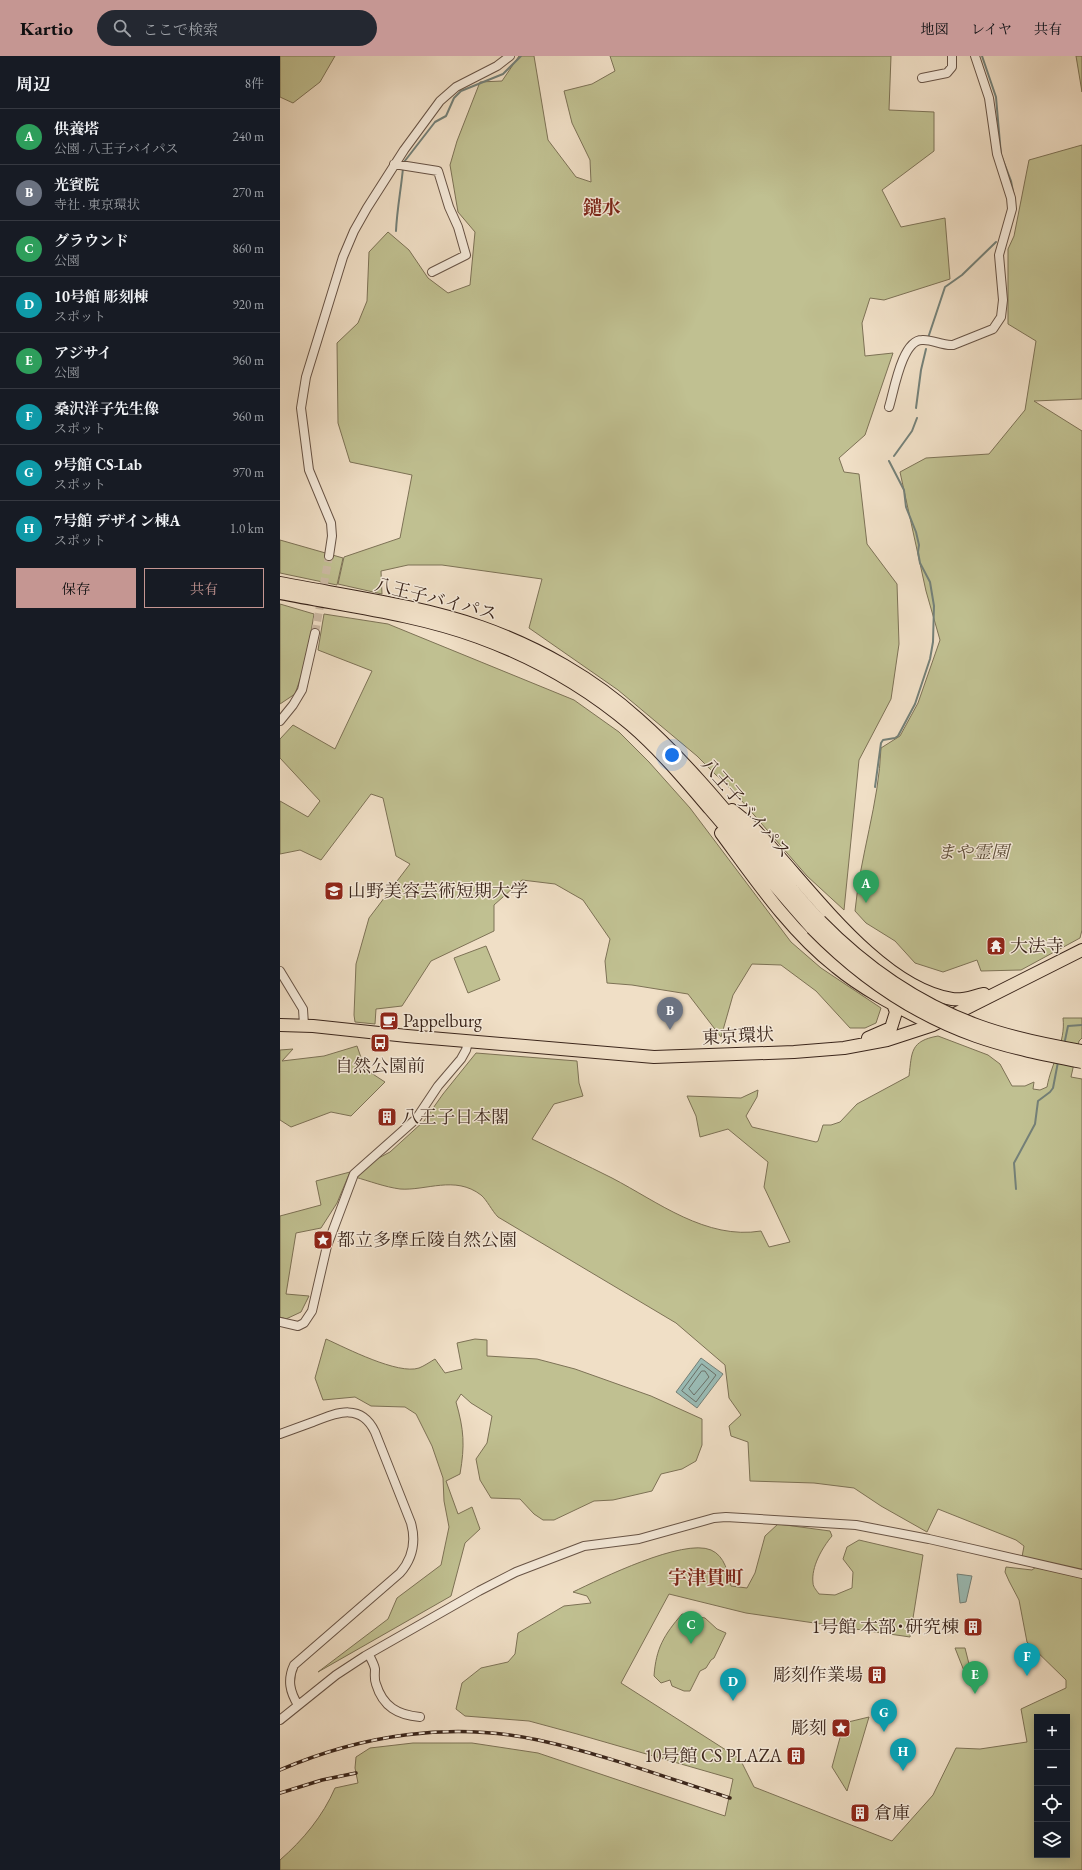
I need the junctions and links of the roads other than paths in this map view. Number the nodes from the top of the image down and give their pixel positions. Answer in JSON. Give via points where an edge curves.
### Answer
{"nodes":[{"id":1,"x":510,"y":56,"type":"edge"},
{"id":2,"x":952,"y":56,"type":"edge"},
{"id":3,"x":976,"y":56,"type":"edge"},
{"id":4,"x":922,"y":78,"type":"dead end"},
{"id":5,"x":400,"y":165,"type":"junction"},
{"id":6,"x":432,"y":272,"type":"dead end"},
{"id":7,"x":889,"y":407,"type":"dead end"},
{"id":8,"x":329,"y":556,"type":"tunnel mouth"},
{"id":9,"x":280,"y":583,"type":"edge"},
{"id":10,"x":280,"y":593,"type":"edge"},
{"id":11,"x":315,"y":633,"type":"tunnel mouth"},
{"id":12,"x":280,"y":720,"type":"edge"},
{"id":13,"x":682,"y":777,"type":"junction"},
{"id":14,"x":698,"y":780,"type":"junction"},
{"id":15,"x":816,"y":925,"type":"junction"},
{"id":16,"x":1082,"y":950,"type":"edge"},
{"id":17,"x":280,"y":971,"type":"edge"},
{"id":18,"x":928,"y":992,"type":"junction"},
{"id":19,"x":999,"y":992,"type":"junction"},
{"id":20,"x":893,"y":1004,"type":"junction"},
{"id":21,"x":945,"y":1020,"type":"junction"},
{"id":22,"x":280,"y":1025,"type":"edge"},
{"id":23,"x":304,"y":1025,"type":"junction"},
{"id":24,"x":933,"y":1025,"type":"junction"},
{"id":25,"x":468,"y":1042,"type":"junction"},
{"id":26,"x":844,"y":1048,"type":"junction"},
{"id":27,"x":1082,"y":1051,"type":"edge"},
{"id":28,"x":1082,"y":1062,"type":"edge"},
{"id":29,"x":280,"y":1322,"type":"edge"},
{"id":30,"x":280,"y":1434,"type":"edge"},
{"id":31,"x":1082,"y":1574,"type":"edge"},
{"id":32,"x":369,"y":1655,"type":"junction"},
{"id":33,"x":298,"y":1705,"type":"junction"},
{"id":34,"x":420,"y":1718,"type":"dead end"},
{"id":35,"x":280,"y":1720,"type":"edge"}],
"edges":[{"from":1,"to":5,"type":"street","via":[[445,95]]},
{"from":2,"to":4,"type":"street","via":[[952,67],[947,73]]},
{"from":3,"to":7,"type":"street","via":[[988,98],[997,154],[1011,198],[1012,209],[999,255],[1003,300],[1001,316],[993,329],[953,345],[922,340],[914,342],[906,350]]},
{"from":5,"to":6,"type":"street","via":[[438,170],[466,249],[466,255]]},
{"from":5,"to":8,"type":"street","via":[[360,219],[348,244],[303,387],[300,408],[307,460],[331,523]]},
{"from":9,"to":14,"type":"highway","name":"八王子バイパス","via":[[451,618],[502,635],[535,650],[612,697],[664,743]]},
{"from":10,"to":13,"type":"highway","name":"八王子バイパス","via":[[434,624],[514,652],[548,669],[606,706],[631,725]]},
{"from":11,"to":12,"type":"street","via":[[302,690],[296,702]]},
{"from":13,"to":15,"type":"highway","name":"八王子バイパス"},
{"from":13,"to":20,"type":"highway","via":[[758,883],[803,936],[836,968]]},
{"from":14,"to":15,"type":"highway","name":"八王子バイパス"},
{"from":14,"to":18,"type":"highway","via":[[755,830],[821,904],[872,954],[898,975]]},
{"from":15,"to":27,"type":"highway","name":"八王子バイパス","bridge":true,"via":[[869,966],[932,1005],[997,1032]]},
{"from":15,"to":28,"type":"highway","name":"八王子バイパス","bridge":true,"via":[[843,958],[901,1000],[925,1013],[988,1040]]},
{"from":16,"to":19,"type":"highway","name":"東京環状"},
{"from":17,"to":23,"type":"street","via":[[303,1009]]},
{"from":18,"to":19,"type":"highway","via":[[958,1000]]},
{"from":18,"to":21,"type":"highway","via":[[944,1008]]},
{"from":19,"to":21,"type":"highway","name":"東京環状"},
{"from":20,"to":24,"type":"highway"},
{"from":20,"to":26,"type":"highway","via":[[896,1012],[891,1028]]},
{"from":21,"to":24,"type":"highway","name":"東京環状"},
{"from":22,"to":23,"type":"highway","name":"東京環状"},
{"from":23,"to":25,"type":"highway","name":"東京環状"},
{"from":24,"to":26,"type":"highway","name":"東京環状","via":[[887,1040]]},
{"from":25,"to":26,"type":"highway","name":"東京環状","via":[[654,1057]]},
{"from":25,"to":29,"type":"street","via":[[461,1059],[438,1086],[416,1119],[354,1174],[327,1246],[312,1311],[304,1323],[298,1326]]},
{"from":30,"to":33,"type":"street","via":[[342,1412],[356,1413],[366,1418],[375,1432],[413,1534],[412,1554],[400,1573],[294,1665],[289,1685]]},
{"from":31,"to":32,"type":"street","via":[[856,1525],[714,1518],[639,1539],[584,1546],[534,1565],[479,1591]]},
{"from":32,"to":33,"type":"street","via":[[336,1675]]},
{"from":32,"to":34,"type":"street","via":[[375,1667],[376,1684],[388,1704],[405,1716]]},
{"from":33,"to":35,"type":"street"}]}
